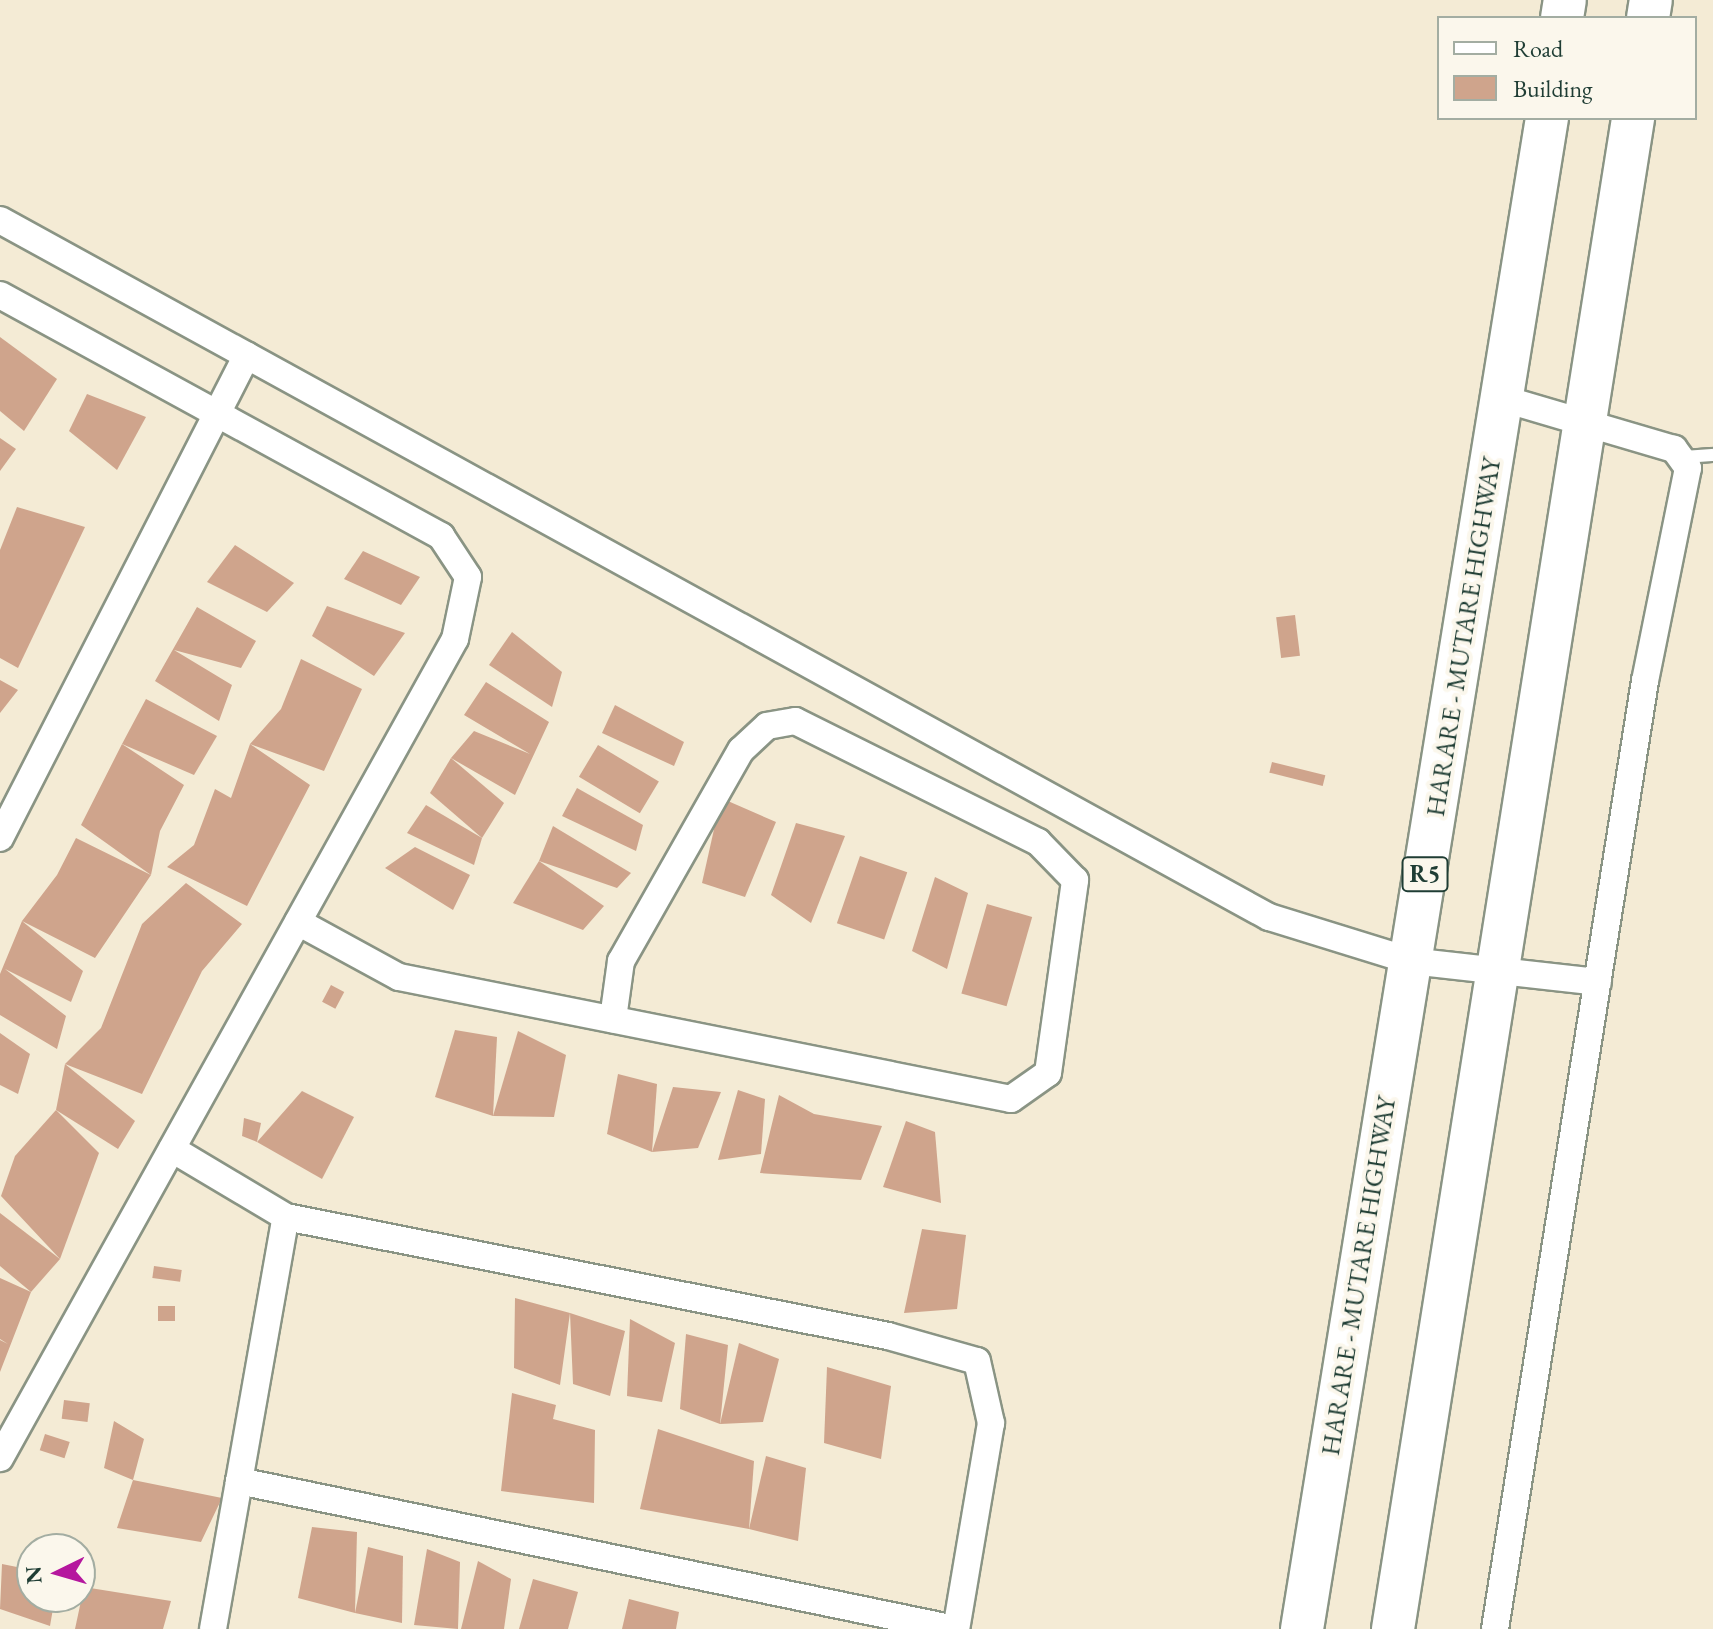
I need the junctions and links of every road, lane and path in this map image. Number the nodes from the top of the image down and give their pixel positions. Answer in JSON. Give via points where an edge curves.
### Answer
{"nodes":[{"id":1,"x":1547,"y":120,"type":"edge"},
{"id":2,"x":1633,"y":120,"type":"edge"},
{"id":3,"x":0,"y":220,"type":"edge"},
{"id":4,"x":0,"y":295,"type":"edge"},
{"id":5,"x":247,"y":355,"type":"junction"},
{"id":6,"x":1504,"y":399,"type":"junction"},
{"id":7,"x":217,"y":414,"type":"junction"},
{"id":8,"x":1587,"y":422,"type":"junction"},
{"id":9,"x":1713,"y":455,"type":"edge"},
{"id":10,"x":1683,"y":457,"type":"junction"},
{"id":11,"x":0,"y":838,"type":"edge"},
{"id":12,"x":298,"y":922,"type":"junction"},
{"id":13,"x":1411,"y":961,"type":"junction"},
{"id":14,"x":1499,"y":969,"type":"junction"},
{"id":15,"x":1598,"y":982,"type":"junction"},
{"id":16,"x":613,"y":1019,"type":"junction"},
{"id":17,"x":172,"y":1149,"type":"junction"},
{"id":18,"x":286,"y":1217,"type":"junction"},
{"id":19,"x":7,"y":1430,"type":"edge"},
{"id":20,"x":0,"y":1458,"type":"edge"},
{"id":21,"x":239,"y":1481,"type":"junction"},
{"id":22,"x":213,"y":1629,"type":"edge"},
{"id":23,"x":956,"y":1629,"type":"edge"},
{"id":24,"x":1302,"y":1629,"type":"edge"},
{"id":25,"x":1393,"y":1629,"type":"edge"},
{"id":26,"x":1495,"y":1629,"type":"edge"}],
"edges":[{"from":1,"to":6,"type":"highway","name":"HARARE - MUTARE HIGHWAY","number":"R5"},
{"from":2,"to":8,"type":"highway"},
{"from":3,"to":5,"type":"street"},
{"from":4,"to":7,"type":"street"},
{"from":5,"to":7,"type":"street"},
{"from":5,"to":13,"type":"street","via":[[1269,917]]},
{"from":6,"to":8,"type":"street"},
{"from":6,"to":13,"type":"highway","name":"HARARE - MUTARE HIGHWAY","number":"R5"},
{"from":7,"to":11,"type":"street"},
{"from":7,"to":12,"type":"street","via":[[441,536],[468,577],[455,639]]},
{"from":8,"to":10,"type":"street","via":[[1674,449]]},
{"from":8,"to":14,"type":"highway"},
{"from":9,"to":10,"type":"lane"},
{"from":10,"to":15,"type":"street","via":[[1688,468],[1645,681]]},
{"from":12,"to":16,"type":"street","via":[[399,977]]},
{"from":12,"to":17,"type":"street"},
{"from":13,"to":14,"type":"street"},
{"from":13,"to":24,"type":"highway","name":"HARARE - MUTARE HIGHWAY","number":"R5"},
{"from":14,"to":15,"type":"street"},
{"from":14,"to":25,"type":"highway"},
{"from":15,"to":26,"type":"street"},
{"from":16,"to":16,"type":"street","via":[[1011,1099],[1048,1073],[1075,880],[1038,842],[795,721],[767,726],[741,750],[621,961]]},
{"from":17,"to":18,"type":"street"},
{"from":17,"to":19,"type":"street"},
{"from":18,"to":21,"type":"street"},
{"from":18,"to":23,"type":"street","via":[[888,1336],[977,1361],[991,1423]]},
{"from":19,"to":20,"type":"street"},
{"from":21,"to":22,"type":"street"},
{"from":21,"to":23,"type":"street"}]}
